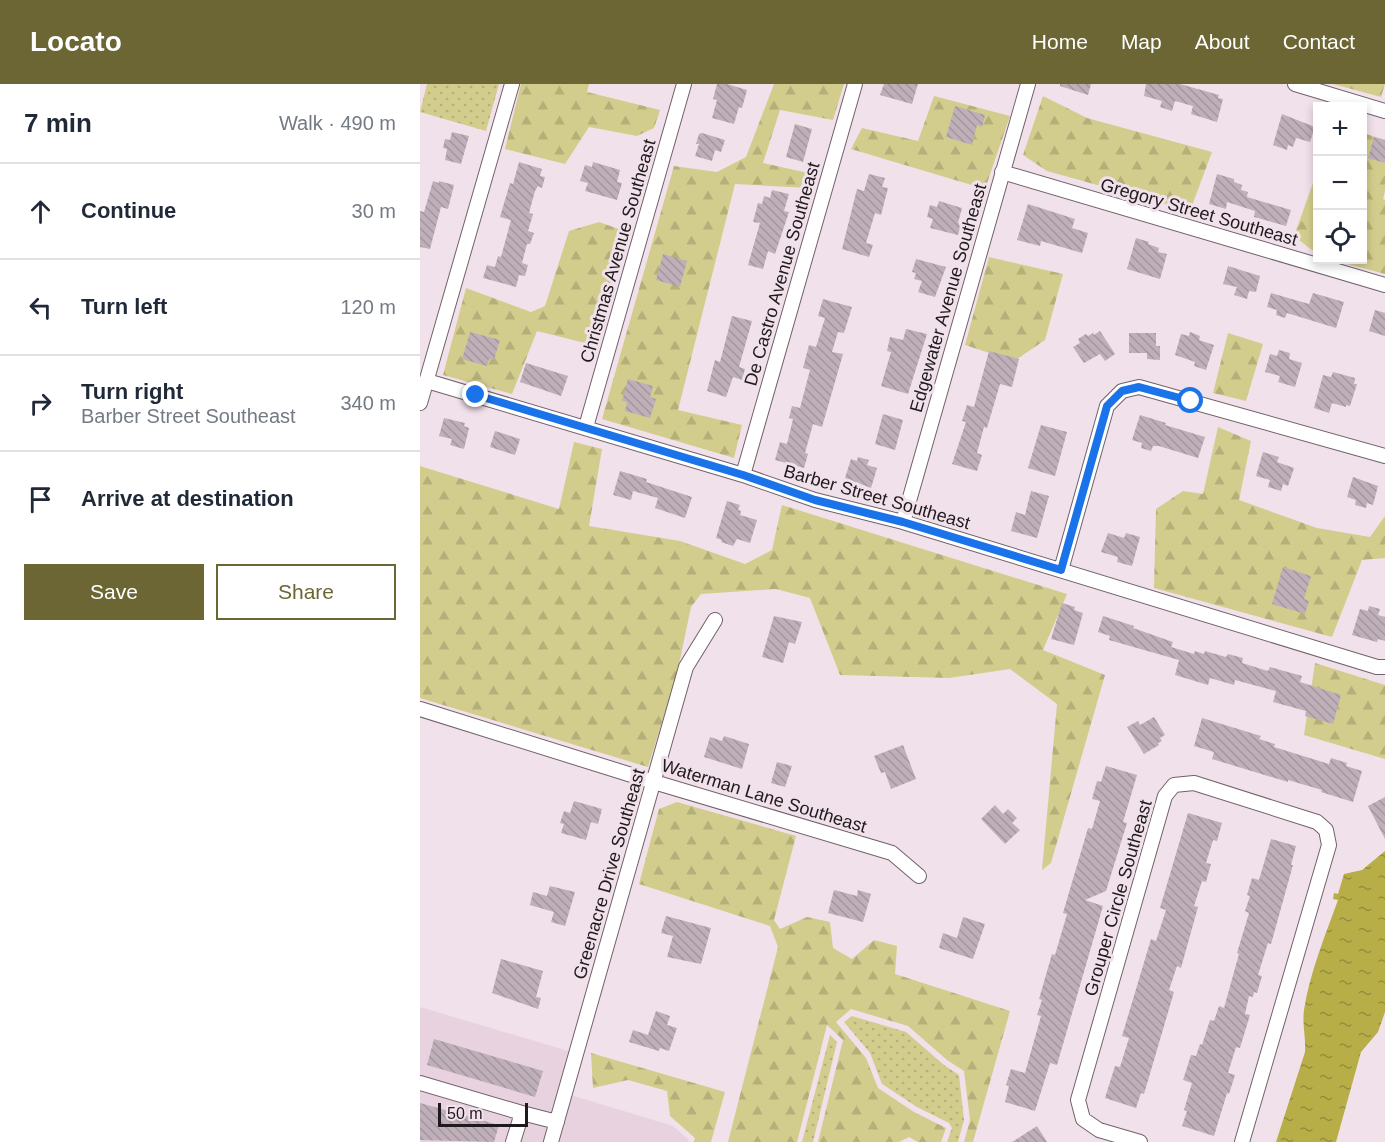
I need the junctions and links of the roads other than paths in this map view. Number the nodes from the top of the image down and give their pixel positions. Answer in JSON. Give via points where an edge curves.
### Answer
{"nodes":[{"id":1,"x":512,"y":84,"type":"edge"},
{"id":2,"x":684,"y":84,"type":"edge"},
{"id":3,"x":855,"y":84,"type":"edge"},
{"id":4,"x":1028,"y":84,"type":"edge"},
{"id":5,"x":1295,"y":84,"type":"edge"},
{"id":6,"x":1385,"y":111,"type":"edge"},
{"id":7,"x":1002,"y":172,"type":"junction"},
{"id":8,"x":1385,"y":285,"type":"edge"},
{"id":9,"x":427,"y":381,"type":"junction"},
{"id":10,"x":420,"y":403,"type":"edge"},
{"id":11,"x":586,"y":427,"type":"junction"},
{"id":12,"x":1385,"y":456,"type":"edge"},
{"id":13,"x":743,"y":475,"type":"junction"},
{"id":14,"x":903,"y":522,"type":"junction"},
{"id":15,"x":1061,"y":570,"type":"junction"},
{"id":16,"x":715,"y":621,"type":"dead end"},
{"id":17,"x":1385,"y":667,"type":"edge"},
{"id":18,"x":420,"y":709,"type":"edge"},
{"id":19,"x":654,"y":782,"type":"junction"},
{"id":20,"x":919,"y":876,"type":"dead end"},
{"id":21,"x":420,"y":1083,"type":"edge"},
{"id":22,"x":522,"y":1113,"type":"junction"},
{"id":23,"x":556,"y":1122,"type":"junction"},
{"id":24,"x":513,"y":1142,"type":"edge"},
{"id":25,"x":551,"y":1142,"type":"edge"},
{"id":26,"x":1140,"y":1142,"type":"edge"},
{"id":27,"x":1242,"y":1142,"type":"edge"}],
"edges":[{"from":1,"to":9,"type":"street"},
{"from":2,"to":11,"type":"street","name":"Christmas Avenue Southeast"},
{"from":3,"to":13,"type":"street","name":"De Castro Avenue Southeast"},
{"from":4,"to":7,"type":"street","name":"Edgewater Avenue Southeast"},
{"from":5,"to":6,"type":"street"},
{"from":7,"to":8,"type":"street","name":"Gregory Street Southeast"},
{"from":7,"to":14,"type":"street","name":"Edgewater Avenue Southeast"},
{"from":9,"to":10,"type":"street"},
{"from":9,"to":11,"type":"street","name":"Barber Street Southeast"},
{"from":11,"to":13,"type":"street","name":"Barber Street Southeast"},
{"from":12,"to":15,"type":"street","via":[[1139,387],[1122,391],[1107,406]]},
{"from":13,"to":14,"type":"street","name":"Barber Street Southeast","via":[[815,500]]},
{"from":14,"to":15,"type":"street","name":"Barber Street Southeast"},
{"from":15,"to":17,"type":"street","name":"Barber Street Southeast"},
{"from":16,"to":19,"type":"street","name":"Greenacre Drive Southeast","via":[[686,667]]},
{"from":18,"to":19,"type":"street","name":"Waterman Lane Southeast"},
{"from":19,"to":20,"type":"street","name":"Waterman Lane Southeast","via":[[892,853]]},
{"from":19,"to":23,"type":"street","name":"Greenacre Drive Southeast"},
{"from":21,"to":22,"type":"street"},
{"from":22,"to":23,"type":"street"},
{"from":22,"to":24,"type":"street"},
{"from":23,"to":25,"type":"street","name":"Greenacre Drive Southeast"},
{"from":26,"to":27,"type":"street","name":"Grouper Circle Southeast","via":[[1099,1130],[1083,1119],[1078,1100],[1166,796],[1174,785],[1194,783],[1317,822],[1326,830],[1329,845]]}]}
